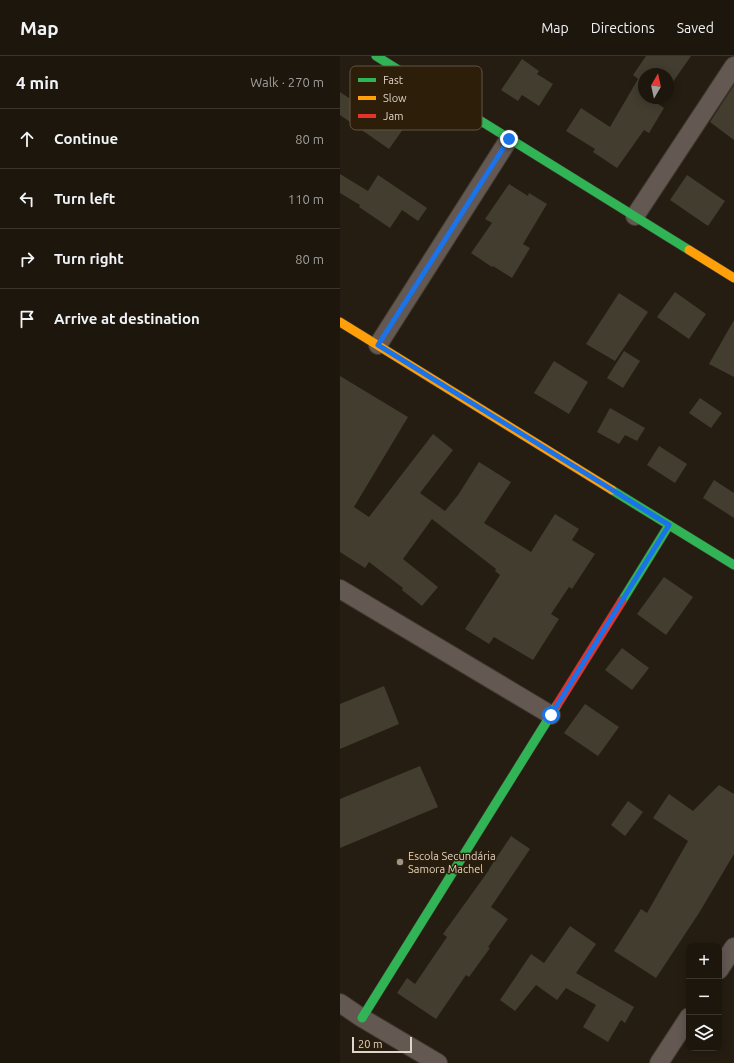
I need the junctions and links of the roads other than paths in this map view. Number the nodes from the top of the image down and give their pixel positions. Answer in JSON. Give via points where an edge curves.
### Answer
{"nodes":[{"id":1,"x":387,"y":59,"type":"edge"},
{"id":2,"x":398,"y":66,"type":"edge"},
{"id":3,"x":734,"y":66,"type":"edge"},
{"id":4,"x":482,"y":121,"type":"edge"},
{"id":5,"x":509,"y":139,"type":"junction"},
{"id":6,"x":634,"y":216,"type":"junction"},
{"id":7,"x":734,"y":278,"type":"edge"},
{"id":8,"x":340,"y":322,"type":"edge"},
{"id":9,"x":378,"y":345,"type":"junction"},
{"id":10,"x":669,"y":525,"type":"junction"},
{"id":11,"x":734,"y":565,"type":"edge"},
{"id":12,"x":340,"y":589,"type":"edge"},
{"id":13,"x":551,"y":715,"type":"junction"},
{"id":14,"x":734,"y":947,"type":"edge"},
{"id":15,"x":722,"y":965,"type":"edge"},
{"id":16,"x":340,"y":1003,"type":"edge"},
{"id":17,"x":362,"y":1018,"type":"junction"},
{"id":18,"x":686,"y":1021,"type":"edge"},
{"id":19,"x":438,"y":1063,"type":"edge"},
{"id":20,"x":659,"y":1063,"type":"edge"}],
"edges":[{"from":1,"to":2,"type":"street"},
{"from":3,"to":6,"type":"street"},
{"from":4,"to":5,"type":"street"},
{"from":5,"to":6,"type":"street"},
{"from":5,"to":9,"type":"street"},
{"from":6,"to":7,"type":"street"},
{"from":8,"to":9,"type":"street"},
{"from":9,"to":10,"type":"street"},
{"from":10,"to":11,"type":"street"},
{"from":10,"to":13,"type":"street"},
{"from":12,"to":13,"type":"street"},
{"from":13,"to":17,"type":"street"},
{"from":14,"to":15,"type":"street"},
{"from":16,"to":17,"type":"street"},
{"from":17,"to":19,"type":"street"},
{"from":18,"to":20,"type":"street"}]}
